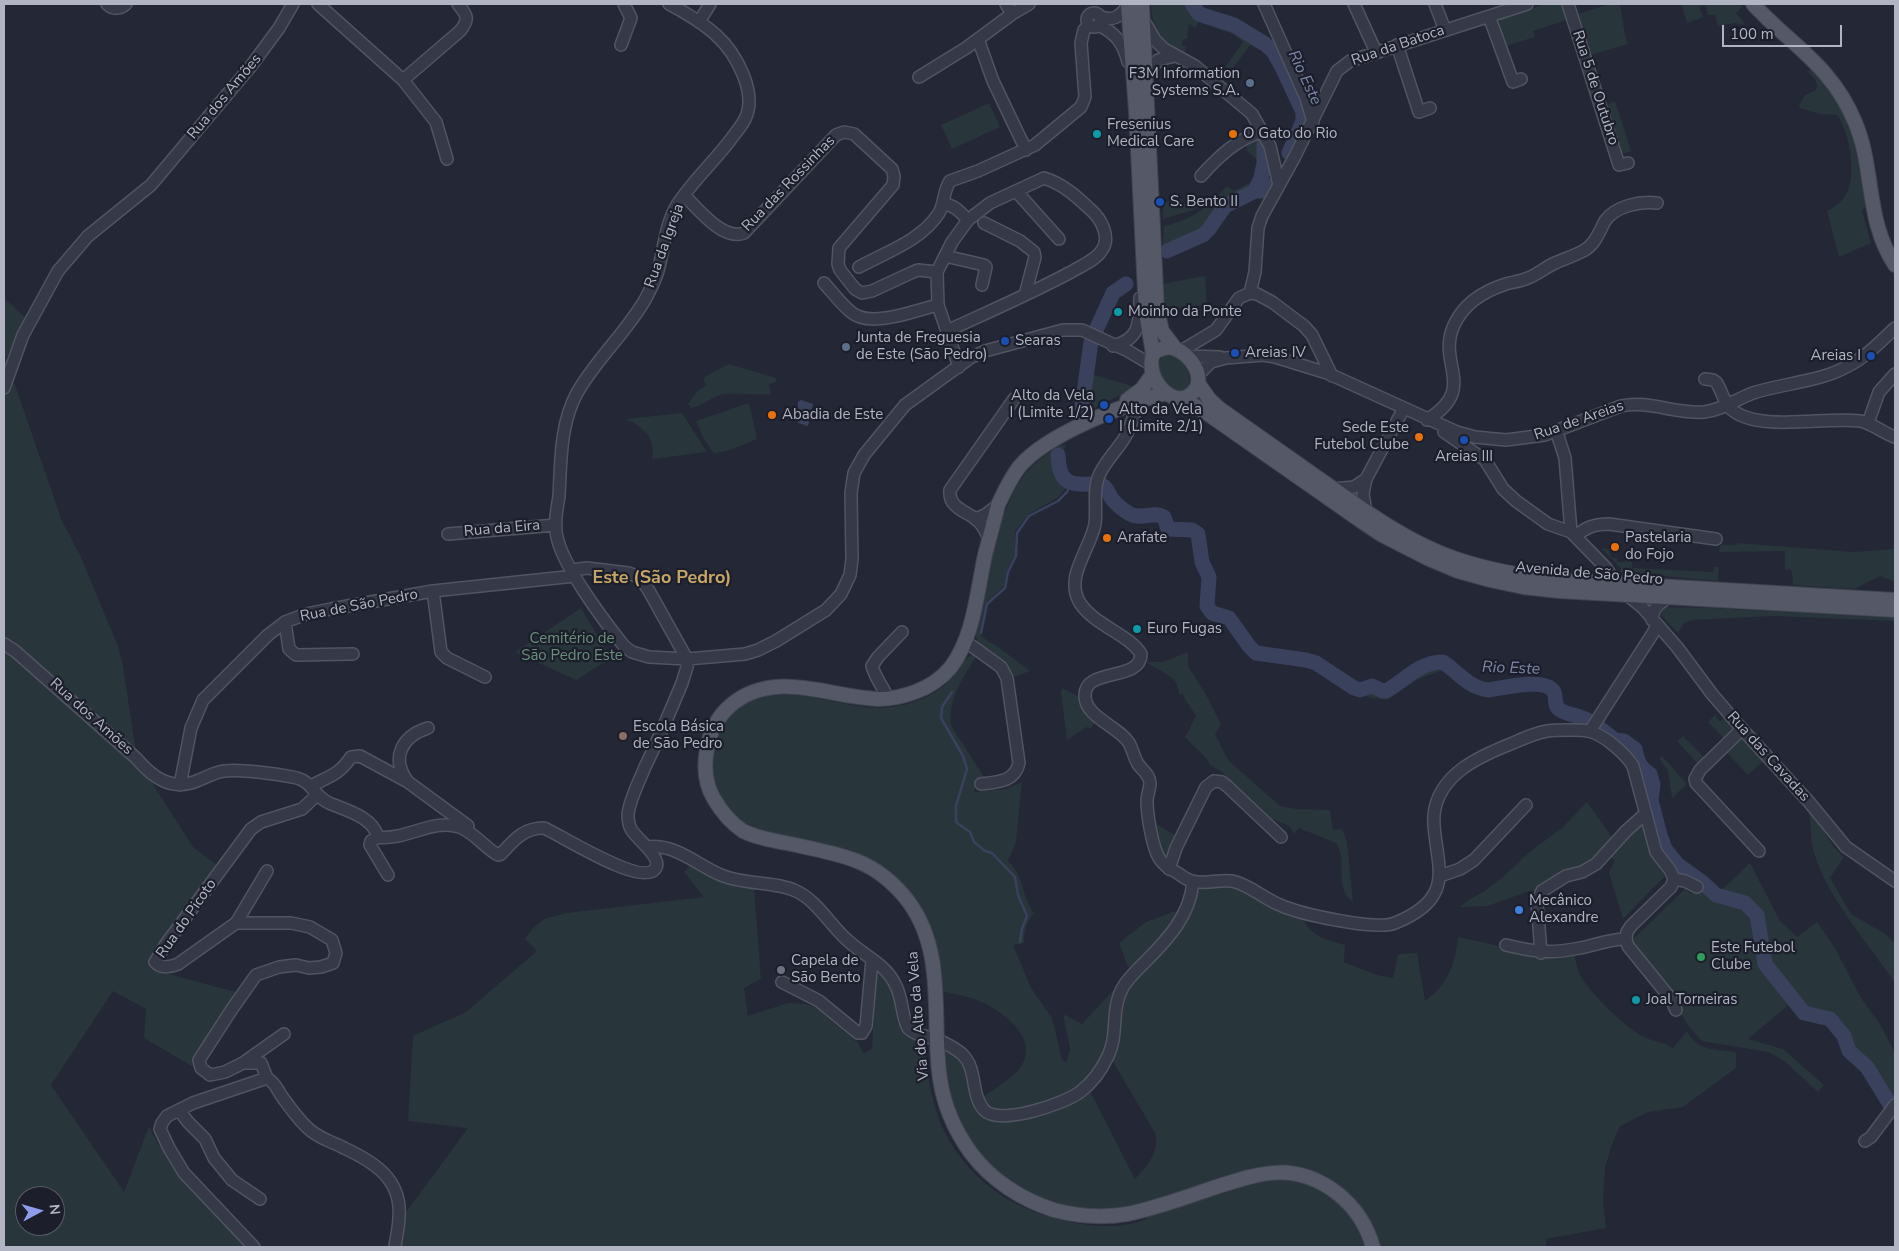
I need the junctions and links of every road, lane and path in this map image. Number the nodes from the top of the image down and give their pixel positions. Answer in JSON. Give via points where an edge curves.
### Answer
{"nodes":[{"id":1,"x":107,"y":4,"type":"edge"},
{"id":2,"x":126,"y":4,"type":"edge"},
{"id":3,"x":293,"y":4,"type":"edge"},
{"id":4,"x":318,"y":4,"type":"edge"},
{"id":5,"x":458,"y":4,"type":"edge"},
{"id":6,"x":624,"y":4,"type":"edge"},
{"id":7,"x":669,"y":4,"type":"edge"},
{"id":8,"x":710,"y":4,"type":"edge"},
{"id":9,"x":1006,"y":4,"type":"edge"},
{"id":10,"x":1028,"y":4,"type":"edge"},
{"id":11,"x":1133,"y":4,"type":"edge"},
{"id":12,"x":1264,"y":4,"type":"edge"},
{"id":13,"x":1354,"y":4,"type":"edge"},
{"id":14,"x":1435,"y":4,"type":"edge"},
{"id":15,"x":1527,"y":4,"type":"edge"},
{"id":16,"x":1568,"y":4,"type":"edge"},
{"id":17,"x":1753,"y":4,"type":"edge"},
{"id":18,"x":1012,"y":14,"type":"junction"},
{"id":19,"x":1095,"y":16,"type":"edge"},
{"id":20,"x":1490,"y":16,"type":"junction"},
{"id":21,"x":1143,"y":20,"type":"junction"},
{"id":22,"x":699,"y":22,"type":"junction"},
{"id":23,"x":1444,"y":30,"type":"junction"},
{"id":24,"x":978,"y":39,"type":"junction"},
{"id":25,"x":621,"y":45,"type":"dead end"},
{"id":26,"x":1397,"y":45,"type":"junction"},
{"id":27,"x":1376,"y":52,"type":"junction"},
{"id":28,"x":1175,"y":56,"type":"junction"},
{"id":29,"x":1132,"y":71,"type":"junction"},
{"id":30,"x":1146,"y":77,"type":"junction"},
{"id":31,"x":919,"y":78,"type":"dead end"},
{"id":32,"x":1521,"y":79,"type":"dead end"},
{"id":33,"x":403,"y":80,"type":"junction"},
{"id":34,"x":1306,"y":98,"type":"junction"},
{"id":35,"x":1321,"y":102,"type":"junction"},
{"id":36,"x":1430,"y":108,"type":"dead end"},
{"id":37,"x":1313,"y":122,"type":"junction"},
{"id":38,"x":1263,"y":131,"type":"junction"},
{"id":39,"x":1026,"y":150,"type":"junction"},
{"id":40,"x":447,"y":159,"type":"dead end"},
{"id":41,"x":1628,"y":163,"type":"dead end"},
{"id":42,"x":1201,"y":176,"type":"dead end"},
{"id":43,"x":1279,"y":185,"type":"junction"},
{"id":44,"x":1016,"y":191,"type":"junction"},
{"id":45,"x":684,"y":195,"type":"junction"},
{"id":46,"x":1657,"y":203,"type":"dead end"},
{"id":47,"x":944,"y":204,"type":"junction"},
{"id":48,"x":968,"y":220,"type":"junction"},
{"id":49,"x":984,"y":223,"type":"dead end"},
{"id":50,"x":1059,"y":239,"type":"dead end"},
{"id":51,"x":945,"y":256,"type":"junction"},
{"id":52,"x":1143,"y":264,"type":"junction"},
{"id":53,"x":1895,"y":265,"type":"edge"},
{"id":54,"x":858,"y":267,"type":"dead end"},
{"id":55,"x":937,"y":272,"type":"junction"},
{"id":56,"x":824,"y":283,"type":"dead end"},
{"id":57,"x":982,"y":285,"type":"dead end"},
{"id":58,"x":1250,"y":293,"type":"junction"},
{"id":59,"x":1025,"y":295,"type":"junction"},
{"id":60,"x":938,"y":305,"type":"junction"},
{"id":61,"x":1895,"y":328,"type":"edge"},
{"id":62,"x":946,"y":331,"type":"junction"},
{"id":63,"x":1113,"y":346,"type":"junction"},
{"id":64,"x":1181,"y":352,"type":"junction"},
{"id":65,"x":1226,"y":358,"type":"junction"},
{"id":66,"x":1152,"y":364,"type":"junction"},
{"id":67,"x":959,"y":367,"type":"junction"},
{"id":68,"x":1895,"y":374,"type":"edge"},
{"id":69,"x":1332,"y":376,"type":"junction"},
{"id":70,"x":1198,"y":379,"type":"junction"},
{"id":71,"x":1704,"y":379,"type":"dead end"},
{"id":72,"x":4,"y":388,"type":"edge"},
{"id":73,"x":1166,"y":393,"type":"junction"},
{"id":74,"x":1140,"y":395,"type":"junction"},
{"id":75,"x":1182,"y":398,"type":"junction"},
{"id":76,"x":1014,"y":399,"type":"dead end"},
{"id":77,"x":1727,"y":405,"type":"junction"},
{"id":78,"x":1404,"y":408,"type":"junction"},
{"id":79,"x":1427,"y":420,"type":"junction"},
{"id":80,"x":1868,"y":423,"type":"junction"},
{"id":81,"x":1440,"y":426,"type":"junction"},
{"id":82,"x":1556,"y":430,"type":"junction"},
{"id":83,"x":1895,"y":437,"type":"edge"},
{"id":84,"x":1366,"y":479,"type":"junction"},
{"id":85,"x":1333,"y":489,"type":"junction"},
{"id":86,"x":1366,"y":512,"type":"junction"},
{"id":87,"x":556,"y":525,"type":"junction"},
{"id":88,"x":986,"y":525,"type":"junction"},
{"id":89,"x":448,"y":534,"type":"dead end"},
{"id":90,"x":1574,"y":534,"type":"junction"},
{"id":91,"x":1716,"y":540,"type":"dead end"},
{"id":92,"x":1595,"y":557,"type":"junction"},
{"id":93,"x":573,"y":573,"type":"junction"},
{"id":94,"x":1590,"y":582,"type":"junction"},
{"id":95,"x":1624,"y":589,"type":"junction"},
{"id":96,"x":433,"y":591,"type":"junction"},
{"id":97,"x":1670,"y":596,"type":"junction"},
{"id":98,"x":1895,"y":600,"type":"edge"},
{"id":99,"x":1895,"y":610,"type":"edge"},
{"id":100,"x":285,"y":622,"type":"junction"},
{"id":101,"x":1654,"y":622,"type":"junction"},
{"id":102,"x":902,"y":632,"type":"dead end"},
{"id":103,"x":965,"y":641,"type":"junction"},
{"id":104,"x":4,"y":644,"type":"edge"},
{"id":105,"x":353,"y":654,"type":"dead end"},
{"id":106,"x":687,"y":659,"type":"junction"},
{"id":107,"x":485,"y":677,"type":"dead end"},
{"id":108,"x":888,"y":699,"type":"junction"},
{"id":109,"x":428,"y":728,"type":"dead end"},
{"id":110,"x":1742,"y":729,"type":"junction"},
{"id":111,"x":1590,"y":731,"type":"junction"},
{"id":112,"x":408,"y":782,"type":"junction"},
{"id":113,"x":981,"y":784,"type":"dead end"},
{"id":114,"x":180,"y":785,"type":"junction"},
{"id":115,"x":314,"y":791,"type":"junction"},
{"id":116,"x":1526,"y":805,"type":"dead end"},
{"id":117,"x":1645,"y":814,"type":"junction"},
{"id":118,"x":378,"y":837,"type":"junction"},
{"id":119,"x":1281,"y":837,"type":"dead end"},
{"id":120,"x":508,"y":844,"type":"junction"},
{"id":121,"x":647,"y":847,"type":"junction"},
{"id":122,"x":1759,"y":851,"type":"dead end"},
{"id":123,"x":1169,"y":869,"type":"junction"},
{"id":124,"x":267,"y":871,"type":"dead end"},
{"id":125,"x":388,"y":875,"type":"dead end"},
{"id":126,"x":1440,"y":876,"type":"junction"},
{"id":127,"x":1674,"y":879,"type":"junction"},
{"id":128,"x":1895,"y":881,"type":"edge"},
{"id":129,"x":1193,"y":882,"type":"junction"},
{"id":130,"x":1697,"y":887,"type":"dead end"},
{"id":131,"x":236,"y":923,"type":"junction"},
{"id":132,"x":1626,"y":939,"type":"junction"},
{"id":133,"x":1506,"y":945,"type":"dead end"},
{"id":134,"x":1541,"y":953,"type":"junction"},
{"id":135,"x":872,"y":960,"type":"junction"},
{"id":136,"x":782,"y":982,"type":"dead end"},
{"id":137,"x":1676,"y":1010,"type":"dead end"},
{"id":138,"x":284,"y":1034,"type":"dead end"},
{"id":139,"x":937,"y":1040,"type":"junction"},
{"id":140,"x":243,"y":1063,"type":"junction"},
{"id":141,"x":267,"y":1078,"type":"junction"},
{"id":142,"x":1895,"y":1105,"type":"edge"},
{"id":143,"x":179,"y":1110,"type":"junction"},
{"id":144,"x":1865,"y":1141,"type":"dead end"},
{"id":145,"x":260,"y":1199,"type":"dead end"},
{"id":146,"x":254,"y":1247,"type":"edge"},
{"id":147,"x":395,"y":1247,"type":"edge"},
{"id":148,"x":1372,"y":1247,"type":"edge"}],
"edges":[{"from":1,"to":2,"type":"street","via":[[116,9]]},
{"from":3,"to":72,"type":"street","name":"Rua dos Amões","via":[[280,28],[251,66],[151,185],[88,236],[58,271],[24,335]]},
{"from":4,"to":33,"type":"street"},
{"from":5,"to":33,"type":"street","via":[[467,18],[466,23]]},
{"from":6,"to":25,"type":"street","via":[[631,18]]},
{"from":7,"to":22,"type":"street","name":"Rua da Igreja"},
{"from":8,"to":22,"type":"street"},
{"from":9,"to":18,"type":"street"},
{"from":10,"to":18,"type":"street"},
{"from":11,"to":19,"type":"street","via":[[1115,19]]},
{"from":11,"to":21,"type":"main road","name":"Avenida de São Pedro"},
{"from":11,"to":29,"type":"main road"},
{"from":12,"to":34,"type":"street"},
{"from":13,"to":27,"type":"street"},
{"from":14,"to":23,"type":"street"},
{"from":15,"to":20,"type":"street","name":"Rua da Batoca"},
{"from":16,"to":41,"type":"street","name":"Rua 5 de Outubro","via":[[1619,165]]},
{"from":17,"to":53,"type":"main road","via":[[1825,71],[1846,102],[1863,147],[1878,228]]},
{"from":18,"to":24,"type":"street"},
{"from":19,"to":29,"type":"street","via":[[1120,39]]},
{"from":19,"to":39,"type":"street","via":[[1084,30],[1081,43],[1085,97],[1081,108]]},
{"from":20,"to":23,"type":"street","name":"Rua da Batoca"},
{"from":20,"to":32,"type":"street","via":[[1513,82]]},
{"from":21,"to":28,"type":"street","via":[[1164,49]]},
{"from":21,"to":30,"type":"main road","name":"Avenida de São Pedro"},
{"from":22,"to":45,"type":"street","name":"Rua da Igreja","via":[[717,36],[735,60],[746,81],[750,101],[746,119]]},
{"from":23,"to":26,"type":"street","name":"Rua da Batoca"},
{"from":24,"to":31,"type":"street"},
{"from":24,"to":39,"type":"street","via":[[992,81]]},
{"from":26,"to":27,"type":"street","name":"Rua da Batoca"},
{"from":26,"to":36,"type":"street","via":[[1419,112]]},
{"from":27,"to":35,"type":"street","name":"Rua da Batoca","via":[[1343,65],[1332,77]]},
{"from":28,"to":30,"type":"street","via":[[1158,60]]},
{"from":28,"to":38,"type":"street","via":[[1188,61],[1227,92],[1252,114]]},
{"from":29,"to":52,"type":"main road"},
{"from":30,"to":64,"type":"main road","name":"Avenida de São Pedro","via":[[1157,309],[1162,331]]},
{"from":33,"to":40,"type":"street","via":[[436,122]]},
{"from":34,"to":35,"type":"street"},
{"from":34,"to":37,"type":"street"},
{"from":35,"to":37,"type":"street","name":"Rua da Batoca"},
{"from":37,"to":43,"type":"street","name":"Rua da Batoca"},
{"from":38,"to":42,"type":"street","via":[[1227,150]]},
{"from":38,"to":43,"type":"street"},
{"from":39,"to":47,"type":"street","via":[[950,181]]},
{"from":43,"to":58,"type":"street","name":"Rua da Batoca","via":[[1266,205],[1258,228]]},
{"from":44,"to":48,"type":"street","via":[[990,203]]},
{"from":44,"to":50,"type":"street"},
{"from":44,"to":59,"type":"street","via":[[1044,178],[1056,182],[1096,214],[1104,228],[1102,250],[1089,262]]},
{"from":45,"to":55,"type":"street","name":"Rua das Rossinhas","via":[[726,233],[744,233],[836,135],[849,132],[892,169],[894,176],[893,185],[839,248],[840,270],[862,293],[918,270]]},
{"from":45,"to":87,"type":"street","name":"Rua da Igreja","via":[[668,228],[656,278],[646,297],[585,380],[572,404],[564,429]]},
{"from":46,"to":79,"type":"street","via":[[1645,202],[1620,209],[1606,220],[1595,240],[1584,251],[1527,278],[1487,291],[1470,303],[1453,327],[1451,337],[1452,396],[1446,406]]},
{"from":47,"to":48,"type":"street","via":[[953,206]]},
{"from":47,"to":54,"type":"street","via":[[924,232]]},
{"from":48,"to":51,"type":"street"},
{"from":49,"to":59,"type":"street","via":[[1020,240],[1034,252]]},
{"from":51,"to":55,"type":"street"},
{"from":51,"to":57,"type":"street","via":[[986,267]]},
{"from":52,"to":63,"type":"street","via":[[1137,328],[1129,340]]},
{"from":52,"to":66,"type":"main road"},
{"from":55,"to":60,"type":"street"},
{"from":56,"to":60,"type":"street","via":[[852,313],[866,319],[880,319]]},
{"from":58,"to":64,"type":"street","via":[[1236,301],[1216,330]]},
{"from":58,"to":69,"type":"street","via":[[1272,302],[1304,326],[1312,335]]},
{"from":59,"to":62,"type":"street"},
{"from":60,"to":62,"type":"street"},
{"from":61,"to":77,"type":"street","name":"Rua de Areias","via":[[1862,357],[1839,371],[1762,390]]},
{"from":62,"to":67,"type":"street"},
{"from":63,"to":66,"type":"street","name":"Rua da Igreja","via":[[1128,351],[1145,351]]},
{"from":63,"to":67,"type":"street","name":"Rua da Igreja","via":[[1082,330],[1063,330],[985,351]]},
{"from":64,"to":65,"type":"street","name":"Rua de Areias"},
{"from":64,"to":66,"type":"main road","via":[[1163,348]]},
{"from":64,"to":70,"type":"main road","name":"Avenida de São Pedro"},
{"from":65,"to":69,"type":"street","name":"Rua de Areias","via":[[1276,357]]},
{"from":65,"to":70,"type":"street","name":"Rua de Areias","via":[[1211,362]]},
{"from":66,"to":73,"type":"main road"},
{"from":66,"to":74,"type":"main road"},
{"from":67,"to":106,"type":"street","name":"Rua da Igreja","via":[[905,405],[858,463],[852,484],[850,575],[841,594],[820,614],[758,650],[735,656]]},
{"from":68,"to":80,"type":"street","via":[[1879,392]]},
{"from":69,"to":78,"type":"street","name":"Rua de Areias"},
{"from":70,"to":75,"type":"main road","via":[[1192,394]]},
{"from":70,"to":85,"type":"main road","name":"Avenida de São Pedro","via":[[1206,396],[1220,409]]},
{"from":71,"to":77,"type":"street","via":[[1716,382]]},
{"from":73,"to":74,"type":"main road","name":"Via do Alto da Vela"},
{"from":73,"to":75,"type":"main road","name":"Avenida de São Pedro"},
{"from":74,"to":88,"type":"main road","name":"Via do Alto da Vela","via":[[1030,456],[1004,491]]},
{"from":74,"to":123,"type":"street","via":[[1125,438],[1097,480],[1094,527],[1076,574],[1075,591],[1093,618],[1141,654],[1136,667],[1092,682],[1084,697],[1102,722],[1125,738],[1149,778],[1148,806],[1154,844],[1160,860]]},
{"from":75,"to":95,"type":"main road","name":"Avenida de São Pedro","via":[[1361,521],[1427,558],[1458,571],[1523,587],[1559,591]]},
{"from":76,"to":88,"type":"street","via":[[950,490],[950,499],[957,508]]},
{"from":77,"to":80,"type":"street","via":[[1737,414],[1770,421]]},
{"from":77,"to":82,"type":"street","name":"Rua de Areias","via":[[1694,412],[1630,404]]},
{"from":78,"to":79,"type":"street","name":"Rua de Areias"},
{"from":78,"to":84,"type":"street"},
{"from":79,"to":81,"type":"street","name":"Rua de Areias"},
{"from":80,"to":83,"type":"street"},
{"from":81,"to":82,"type":"street","name":"Rua de Areias","via":[[1475,437],[1506,440],[1533,438]]},
{"from":81,"to":90,"type":"street","via":[[1485,460],[1503,489],[1516,501],[1548,524]]},
{"from":82,"to":90,"type":"street","via":[[1565,458]]},
{"from":84,"to":85,"type":"street","via":[[1354,487]]},
{"from":84,"to":86,"type":"street","via":[[1363,494]]},
{"from":85,"to":86,"type":"main road","name":"Avenida de São Pedro"},
{"from":86,"to":94,"type":"main road","name":"Avenida de São Pedro","via":[[1417,542],[1455,559],[1528,577]]},
{"from":87,"to":89,"type":"street","name":"Rua da Eira"},
{"from":87,"to":93,"type":"street","name":"Rua da Igreja","via":[[557,540]]},
{"from":88,"to":103,"type":"main road","name":"Via do Alto da Vela"},
{"from":90,"to":91,"type":"street","via":[[1598,524],[1609,524]]},
{"from":90,"to":92,"type":"street","name":"Rua das Cavadas"},
{"from":92,"to":94,"type":"street","via":[[1600,573]]},
{"from":92,"to":95,"type":"street","name":"Rua das Cavadas"},
{"from":93,"to":96,"type":"street","name":"Rua de São Pedro"},
{"from":93,"to":106,"type":"street","name":"Rua da Igreja","via":[[617,638],[632,652],[649,657]]},
{"from":93,"to":106,"type":"street","name":"Rua de São Pedro","via":[[587,568],[640,577]]},
{"from":94,"to":95,"type":"main road","name":"Avenida de São Pedro"},
{"from":95,"to":97,"type":"main road","name":"Avenida de São Pedro"},
{"from":95,"to":98,"type":"main road","name":"Avenida de São Pedro"},
{"from":95,"to":101,"type":"street","name":"Rua das Cavadas"},
{"from":96,"to":100,"type":"street","name":"Rua de São Pedro","via":[[306,614]]},
{"from":96,"to":107,"type":"street","via":[[441,652]]},
{"from":97,"to":99,"type":"main road","name":"Avenida de São Pedro"},
{"from":97,"to":101,"type":"street","via":[[1657,605],[1653,612]]},
{"from":100,"to":105,"type":"street","via":[[289,649],[296,655]]},
{"from":100,"to":114,"type":"street","name":"Rua de São Pedro","via":[[203,700],[191,728]]},
{"from":101,"to":110,"type":"street","name":"Rua das Cavadas"},
{"from":101,"to":111,"type":"street","via":[[1653,633]]},
{"from":102,"to":108,"type":"street","via":[[872,666]]},
{"from":103,"to":108,"type":"main road","name":"Via do Alto da Vela","via":[[941,678],[922,690]]},
{"from":103,"to":113,"type":"street","via":[[1001,667],[1007,678],[1019,763],[1008,779]]},
{"from":104,"to":114,"type":"street","name":"Rua dos Amões","via":[[155,776],[172,785]]},
{"from":106,"to":121,"type":"street","via":[[682,684],[628,812],[632,831]]},
{"from":108,"to":139,"type":"main road","name":"Via do Alto da Vela","via":[[862,698],[798,686],[776,686],[756,691],[738,700],[719,717],[707,747],[706,777],[710,793],[721,810],[743,830],[857,861],[883,876],[908,901],[930,945]]},
{"from":109,"to":112,"type":"street","via":[[415,732],[403,747],[399,762]]},
{"from":110,"to":122,"type":"street","via":[[1695,778],[1696,783]]},
{"from":110,"to":128,"type":"street","name":"Rua das Cavadas","via":[[1846,847]]},
{"from":111,"to":117,"type":"street","via":[[1628,758],[1637,776]]},
{"from":111,"to":126,"type":"street","via":[[1559,730],[1535,734],[1480,757],[1458,773],[1439,795],[1434,813]]},
{"from":112,"to":115,"type":"street","via":[[356,755]]},
{"from":112,"to":120,"type":"street","via":[[492,843]]},
{"from":114,"to":115,"type":"street","via":[[223,771],[240,771],[295,778],[306,781]]},
{"from":115,"to":118,"type":"street","via":[[329,803],[356,813]]},
{"from":115,"to":131,"type":"street","name":"Rua do Picoto","via":[[302,809],[261,822],[251,829],[155,962],[170,967],[178,964]]},
{"from":116,"to":126,"type":"street","via":[[1474,860]]},
{"from":117,"to":127,"type":"street","via":[[1656,852]]},
{"from":117,"to":134,"type":"street","via":[[1596,864],[1566,876],[1542,891],[1537,902]]},
{"from":118,"to":120,"type":"street","via":[[458,826],[498,855]]},
{"from":118,"to":125,"type":"street","via":[[370,844]]},
{"from":119,"to":123,"type":"street","via":[[1227,786],[1214,780],[1206,787]]},
{"from":120,"to":121,"type":"street","via":[[525,831],[544,828],[622,868],[643,872],[652,871],[657,865]]},
{"from":121,"to":135,"type":"street","via":[[655,846],[685,855],[725,877],[797,891],[814,904],[846,940]]},
{"from":123,"to":129,"type":"street"},
{"from":124,"to":131,"type":"street"},
{"from":126,"to":129,"type":"street","via":[[1427,904],[1395,923],[1379,927],[1305,914],[1228,880]]},
{"from":127,"to":130,"type":"street"},
{"from":127,"to":132,"type":"street","via":[[1671,886],[1631,926]]},
{"from":129,"to":139,"type":"street","via":[[1189,902],[1178,925],[1130,977],[1119,996],[1108,1057],[1088,1085],[1070,1098],[1045,1108],[993,1115],[980,1104],[968,1061],[955,1049]]},
{"from":131,"to":140,"type":"street","via":[[290,923],[310,927],[332,940],[336,954],[333,963],[321,967],[279,966],[256,975],[199,1060],[201,1068],[210,1075]]},
{"from":132,"to":134,"type":"street"},
{"from":132,"to":137,"type":"street","via":[[1632,952],[1671,999]]},
{"from":133,"to":134,"type":"street"},
{"from":135,"to":136,"type":"street","via":[[866,1026],[862,1033],[819,1001]]},
{"from":135,"to":139,"type":"street","via":[[890,975],[896,985],[908,1028]]},
{"from":138,"to":140,"type":"street"},
{"from":139,"to":148,"type":"main road","name":"Via do Alto da Vela","via":[[940,1082],[960,1136],[986,1170],[1025,1198],[1054,1210],[1077,1214],[1126,1214],[1258,1174],[1294,1173],[1313,1179],[1341,1196],[1362,1220]]},
{"from":140,"to":141,"type":"street","via":[[261,1063]]},
{"from":141,"to":143,"type":"street"},
{"from":141,"to":147,"type":"street","via":[[274,1082],[308,1129],[322,1140],[369,1160],[383,1171],[399,1202]]},
{"from":142,"to":144,"type":"street"},
{"from":143,"to":145,"type":"street","via":[[205,1139],[214,1158],[232,1180]]},
{"from":143,"to":146,"type":"street","via":[[167,1116],[162,1123],[162,1136],[184,1173]]}]}
